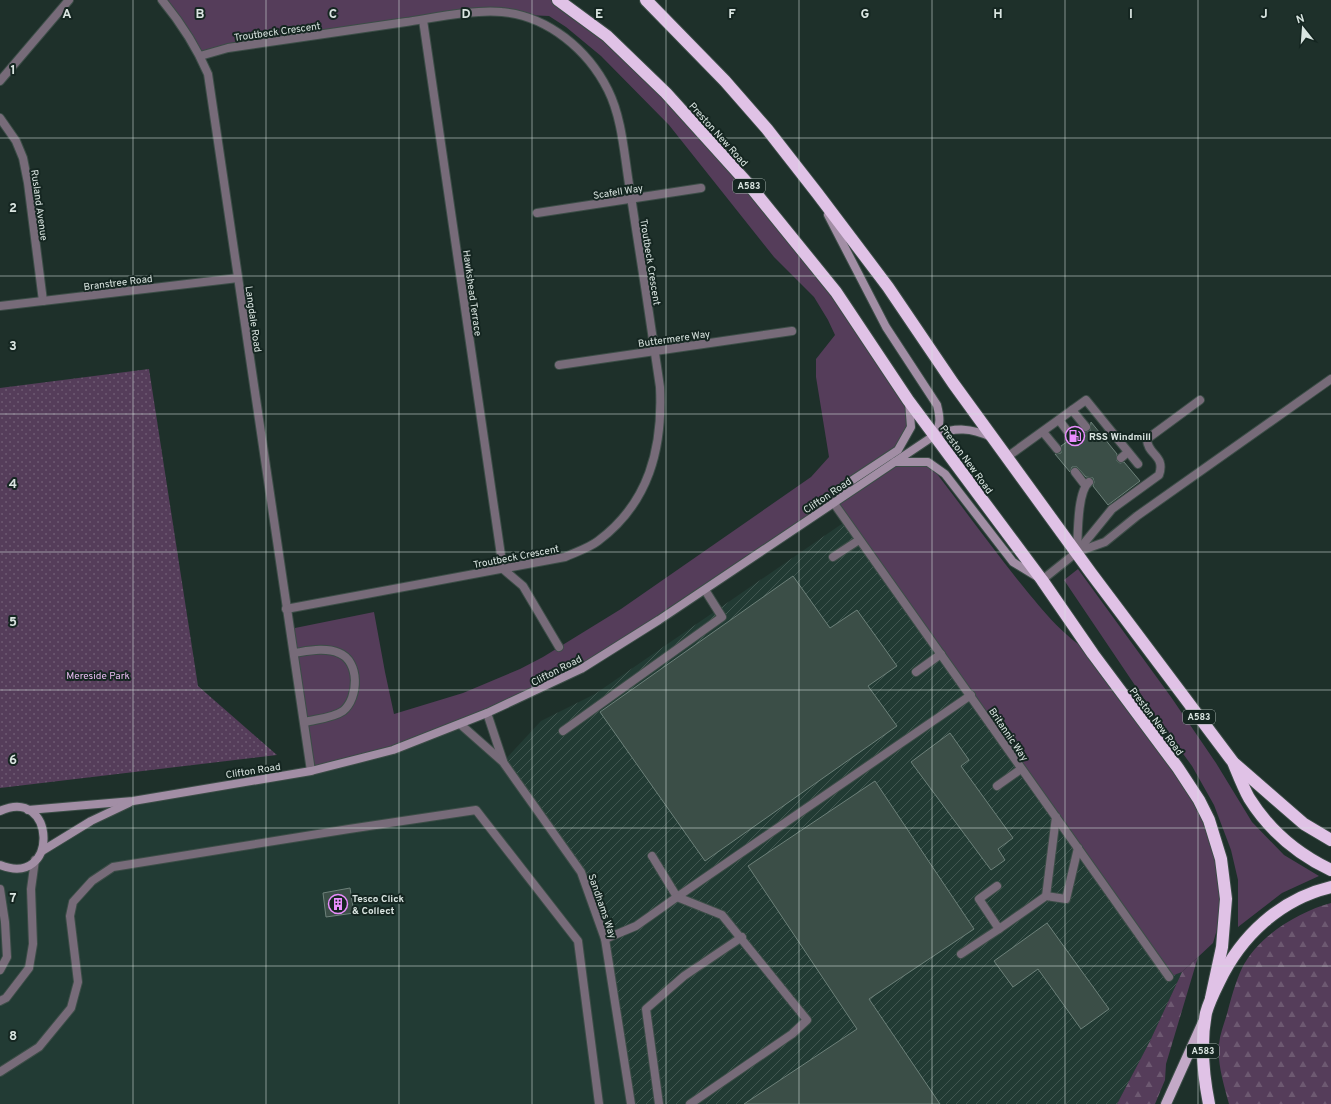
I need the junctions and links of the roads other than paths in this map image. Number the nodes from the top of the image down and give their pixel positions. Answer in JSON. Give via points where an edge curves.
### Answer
{"nodes":[{"id":1,"x":69,"y":0,"type":"edge"},
{"id":2,"x":162,"y":0,"type":"edge"},
{"id":3,"x":558,"y":0,"type":"edge"},
{"id":4,"x":646,"y":0,"type":"edge"},
{"id":5,"x":423,"y":20,"type":"junction"},
{"id":6,"x":200,"y":56,"type":"junction"},
{"id":7,"x":0,"y":81,"type":"edge"},
{"id":8,"x":0,"y":118,"type":"edge"},
{"id":9,"x":701,"y":188,"type":"dead end"},
{"id":10,"x":817,"y":193,"type":"junction"},
{"id":11,"x":631,"y":199,"type":"junction"},
{"id":12,"x":537,"y":213,"type":"dead end"},
{"id":13,"x":238,"y":278,"type":"junction"},
{"id":14,"x":43,"y":301,"type":"junction"},
{"id":15,"x":0,"y":306,"type":"edge"},
{"id":16,"x":792,"y":331,"type":"dead end"},
{"id":17,"x":655,"y":352,"type":"junction"},
{"id":18,"x":559,"y":365,"type":"dead end"},
{"id":19,"x":1331,"y":379,"type":"edge"},
{"id":20,"x":908,"y":400,"type":"junction"},
{"id":21,"x":1200,"y":400,"type":"dead end"},
{"id":22,"x":1072,"y":410,"type":"junction"},
{"id":23,"x":1059,"y":420,"type":"junction"},
{"id":24,"x":1086,"y":427,"type":"dead end"},
{"id":25,"x":1043,"y":432,"type":"junction"},
{"id":26,"x":935,"y":435,"type":"junction"},
{"id":27,"x":993,"y":437,"type":"junction"},
{"id":28,"x":1072,"y":437,"type":"dead end"},
{"id":29,"x":1057,"y":449,"type":"dead end"},
{"id":30,"x":1007,"y":457,"type":"junction"},
{"id":31,"x":895,"y":462,"type":"junction"},
{"id":32,"x":1138,"y":464,"type":"dead end"},
{"id":33,"x":1075,"y":472,"type":"dead end"},
{"id":34,"x":836,"y":500,"type":"junction"},
{"id":35,"x":859,"y":540,"type":"junction"},
{"id":36,"x":1077,"y":552,"type":"junction"},
{"id":37,"x":833,"y":557,"type":"dead end"},
{"id":38,"x":503,"y":569,"type":"junction"},
{"id":39,"x":1042,"y":580,"type":"junction"},
{"id":40,"x":705,"y":590,"type":"junction"},
{"id":41,"x":286,"y":609,"type":"junction"},
{"id":42,"x":558,"y":647,"type":"dead end"},
{"id":43,"x":294,"y":653,"type":"junction"},
{"id":44,"x":941,"y":654,"type":"junction"},
{"id":45,"x":916,"y":672,"type":"dead end"},
{"id":46,"x":971,"y":695,"type":"junction"},
{"id":47,"x":487,"y":713,"type":"junction"},
{"id":48,"x":305,"y":722,"type":"junction"},
{"id":49,"x":460,"y":724,"type":"junction"},
{"id":50,"x":563,"y":731,"type":"dead end"},
{"id":51,"x":503,"y":762,"type":"junction"},
{"id":52,"x":1233,"y":762,"type":"junction"},
{"id":53,"x":1020,"y":769,"type":"junction"},
{"id":54,"x":311,"y":771,"type":"junction"},
{"id":55,"x":997,"y":786,"type":"dead end"},
{"id":56,"x":133,"y":800,"type":"junction"},
{"id":57,"x":28,"y":810,"type":"junction"},
{"id":58,"x":0,"y":811,"type":"edge"},
{"id":59,"x":1056,"y":817,"type":"junction"},
{"id":60,"x":1331,"y":840,"type":"edge"},
{"id":61,"x":1078,"y":848,"type":"junction"},
{"id":62,"x":42,"y":851,"type":"junction"},
{"id":63,"x":652,"y":856,"type":"dead end"},
{"id":64,"x":35,"y":860,"type":"junction"},
{"id":65,"x":0,"y":865,"type":"edge"},
{"id":66,"x":1331,"y":870,"type":"edge"},
{"id":67,"x":997,"y":886,"type":"dead end"},
{"id":68,"x":1331,"y":887,"type":"edge"},
{"id":69,"x":0,"y":889,"type":"edge"},
{"id":70,"x":677,"y":896,"type":"junction"},
{"id":71,"x":1046,"y":896,"type":"junction"},
{"id":72,"x":999,"y":928,"type":"junction"},
{"id":73,"x":742,"y":937,"type":"junction"},
{"id":74,"x":605,"y":939,"type":"junction"},
{"id":75,"x":961,"y":954,"type":"dead end"},
{"id":76,"x":3,"y":958,"type":"edge"},
{"id":77,"x":0,"y":970,"type":"edge"},
{"id":78,"x":1169,"y":977,"type":"dead end"},
{"id":79,"x":1211,"y":998,"type":"junction"},
{"id":80,"x":0,"y":1001,"type":"edge"},
{"id":81,"x":1206,"y":1013,"type":"junction"},
{"id":82,"x":0,"y":1072,"type":"edge"},
{"id":83,"x":599,"y":1104,"type":"edge"},
{"id":84,"x":631,"y":1104,"type":"edge"},
{"id":85,"x":659,"y":1104,"type":"edge"},
{"id":86,"x":690,"y":1104,"type":"edge"},
{"id":87,"x":1166,"y":1104,"type":"edge"},
{"id":88,"x":1209,"y":1104,"type":"edge"}],
"edges":[{"from":1,"to":7,"type":"street"},
{"from":2,"to":6,"type":"street","name":"Langdale Road","via":[[182,24]]},
{"from":3,"to":20,"type":"highway","name":"Preston New Road","number":"A583","via":[[607,36],[666,93],[750,186],[836,292]]},
{"from":4,"to":10,"type":"highway","number":"A583","via":[[726,82]]},
{"from":5,"to":6,"type":"street","name":"Troutbeck Crescent","via":[[228,48]]},
{"from":5,"to":11,"type":"street","name":"Troutbeck Crescent","via":[[501,12],[522,14],[544,23],[564,37],[594,67],[608,90],[618,118]]},
{"from":5,"to":38,"type":"street","name":"Hawkshead Terrace"},
{"from":6,"to":13,"type":"street","name":"Langdale Road","via":[[208,74]]},
{"from":8,"to":14,"type":"street","name":"Rusland Avenue","via":[[16,141],[23,158]]},
{"from":9,"to":11,"type":"street","name":"Scafell Way"},
{"from":10,"to":26,"type":"street","number":"A583","via":[[878,313],[936,405],[940,416],[939,428]]},
{"from":10,"to":27,"type":"highway","number":"A583","via":[[888,287]]},
{"from":11,"to":12,"type":"street","name":"Scafell Way"},
{"from":11,"to":17,"type":"street","name":"Troutbeck Crescent"},
{"from":13,"to":14,"type":"street","name":"Branstree Road"},
{"from":13,"to":41,"type":"street","name":"Langdale Road"},
{"from":14,"to":15,"type":"street","name":"Branstree Road"},
{"from":16,"to":17,"type":"street","name":"Buttermere Way"},
{"from":17,"to":18,"type":"street","name":"Buttermere Way"},
{"from":17,"to":38,"type":"street","name":"Troutbeck Crescent","via":[[660,387],[660,435],[651,470],[637,502],[618,524],[597,542],[565,557]]},
{"from":19,"to":36,"type":"street","via":[[1137,516],[1105,542]]},
{"from":20,"to":26,"type":"highway","name":"Preston New Road","number":"A583"},
{"from":20,"to":34,"type":"street","via":[[911,427],[898,450],[848,484]]},
{"from":21,"to":36,"type":"street","via":[[1147,439],[1147,444],[1161,462],[1159,475],[1112,509]]},
{"from":22,"to":23,"type":"street"},
{"from":22,"to":24,"type":"street"},
{"from":22,"to":32,"type":"street","via":[[1086,400],[1124,455]]},
{"from":23,"to":25,"type":"street"},
{"from":23,"to":28,"type":"street"},
{"from":25,"to":29,"type":"street"},
{"from":25,"to":30,"type":"street"},
{"from":26,"to":27,"type":"street","name":"Clifton Road","via":[[962,428]]},
{"from":26,"to":31,"type":"street","name":"Clifton Road"},
{"from":26,"to":39,"type":"highway","name":"Preston New Road","number":"A583"},
{"from":27,"to":30,"type":"highway","number":"A583"},
{"from":30,"to":36,"type":"highway","number":"A583"},
{"from":31,"to":34,"type":"street","name":"Clifton Road"},
{"from":31,"to":39,"type":"street","via":[[928,462],[945,474],[1013,562]]},
{"from":33,"to":36,"type":"street","via":[[1087,484],[1080,508]]},
{"from":34,"to":35,"type":"street","name":"Britannic Way"},
{"from":34,"to":40,"type":"street","name":"Clifton Road"},
{"from":35,"to":37,"type":"street"},
{"from":35,"to":44,"type":"street","name":"Britannic Way"},
{"from":36,"to":39,"type":"street"},
{"from":36,"to":52,"type":"highway","number":"A583"},
{"from":38,"to":41,"type":"street","name":"Troutbeck Crescent"},
{"from":38,"to":42,"type":"street","via":[[523,586]]},
{"from":39,"to":79,"type":"highway","name":"Preston New Road","number":"A583","via":[[1093,654],[1178,768],[1209,820],[1221,859],[1226,899],[1222,947]]},
{"from":40,"to":47,"type":"street","name":"Clifton Road","via":[[581,669]]},
{"from":40,"to":50,"type":"street","via":[[722,617]]},
{"from":41,"to":43,"type":"street","name":"Langdale Road"},
{"from":43,"to":48,"type":"street","name":"Langdale Road"},
{"from":43,"to":48,"type":"street","via":[[328,649],[341,653],[350,663],[355,680],[353,699],[344,710],[336,715]]},
{"from":44,"to":45,"type":"street"},
{"from":44,"to":46,"type":"street","name":"Britannic Way"},
{"from":46,"to":53,"type":"street","name":"Britannic Way"},
{"from":46,"to":70,"type":"street"},
{"from":47,"to":49,"type":"street","name":"Clifton Road"},
{"from":47,"to":51,"type":"street","name":"Sandhams Way"},
{"from":48,"to":54,"type":"street","name":"Langdale Road"},
{"from":49,"to":51,"type":"street","name":"Sandhams Way"},
{"from":49,"to":54,"type":"street","name":"Clifton Road","via":[[393,750]]},
{"from":51,"to":74,"type":"street","name":"Sandhams Way","via":[[581,872]]},
{"from":52,"to":60,"type":"highway","via":[[1304,824]]},
{"from":52,"to":66,"type":"highway","number":"A583","via":[[1249,797],[1273,828],[1299,852]]},
{"from":53,"to":55,"type":"street"},
{"from":53,"to":59,"type":"street","name":"Britannic Way"},
{"from":54,"to":56,"type":"street","name":"Clifton Road"},
{"from":56,"to":57,"type":"street","name":"Clifton Road"},
{"from":56,"to":62,"type":"street","name":"Clifton Road","via":[[91,821]]},
{"from":57,"to":58,"type":"street","name":"Clifton Road","via":[[9,808]]},
{"from":57,"to":62,"type":"street","via":[[38,819],[44,832]]},
{"from":59,"to":61,"type":"street","name":"Britannic Way"},
{"from":59,"to":71,"type":"street"},
{"from":61,"to":71,"type":"street","via":[[1066,899]]},
{"from":61,"to":78,"type":"street","name":"Britannic Way"},
{"from":62,"to":64,"type":"street","name":"Clifton Road"},
{"from":63,"to":70,"type":"street"},
{"from":64,"to":65,"type":"street","name":"Clifton Road","via":[[18,868]]},
{"from":64,"to":80,"type":"street","via":[[31,889],[34,944],[29,968],[6,998]]},
{"from":67,"to":72,"type":"street","via":[[979,899]]},
{"from":68,"to":79,"type":"highway","number":"A583","via":[[1286,906],[1267,918],[1237,950]]},
{"from":69,"to":76,"type":"street","via":[[5,922]]},
{"from":70,"to":73,"type":"street","via":[[722,915]]},
{"from":70,"to":74,"type":"street","via":[[636,926]]},
{"from":71,"to":72,"type":"street"},
{"from":72,"to":75,"type":"street"},
{"from":73,"to":85,"type":"street","via":[[684,976],[646,1009]]},
{"from":73,"to":86,"type":"street","via":[[807,1020],[792,1034]]},
{"from":74,"to":84,"type":"street","name":"Sandhams Way"},
{"from":76,"to":77,"type":"street"},
{"from":79,"to":81,"type":"highway","number":"A583"},
{"from":81,"to":87,"type":"main road"},
{"from":81,"to":88,"type":"highway","number":"A583","via":[[1202,1058]]},
{"from":82,"to":83,"type":"street","via":[[39,1047],[71,1008],[78,982],[70,916],[73,902],[92,881],[113,867],[476,810],[578,941]]}]}
